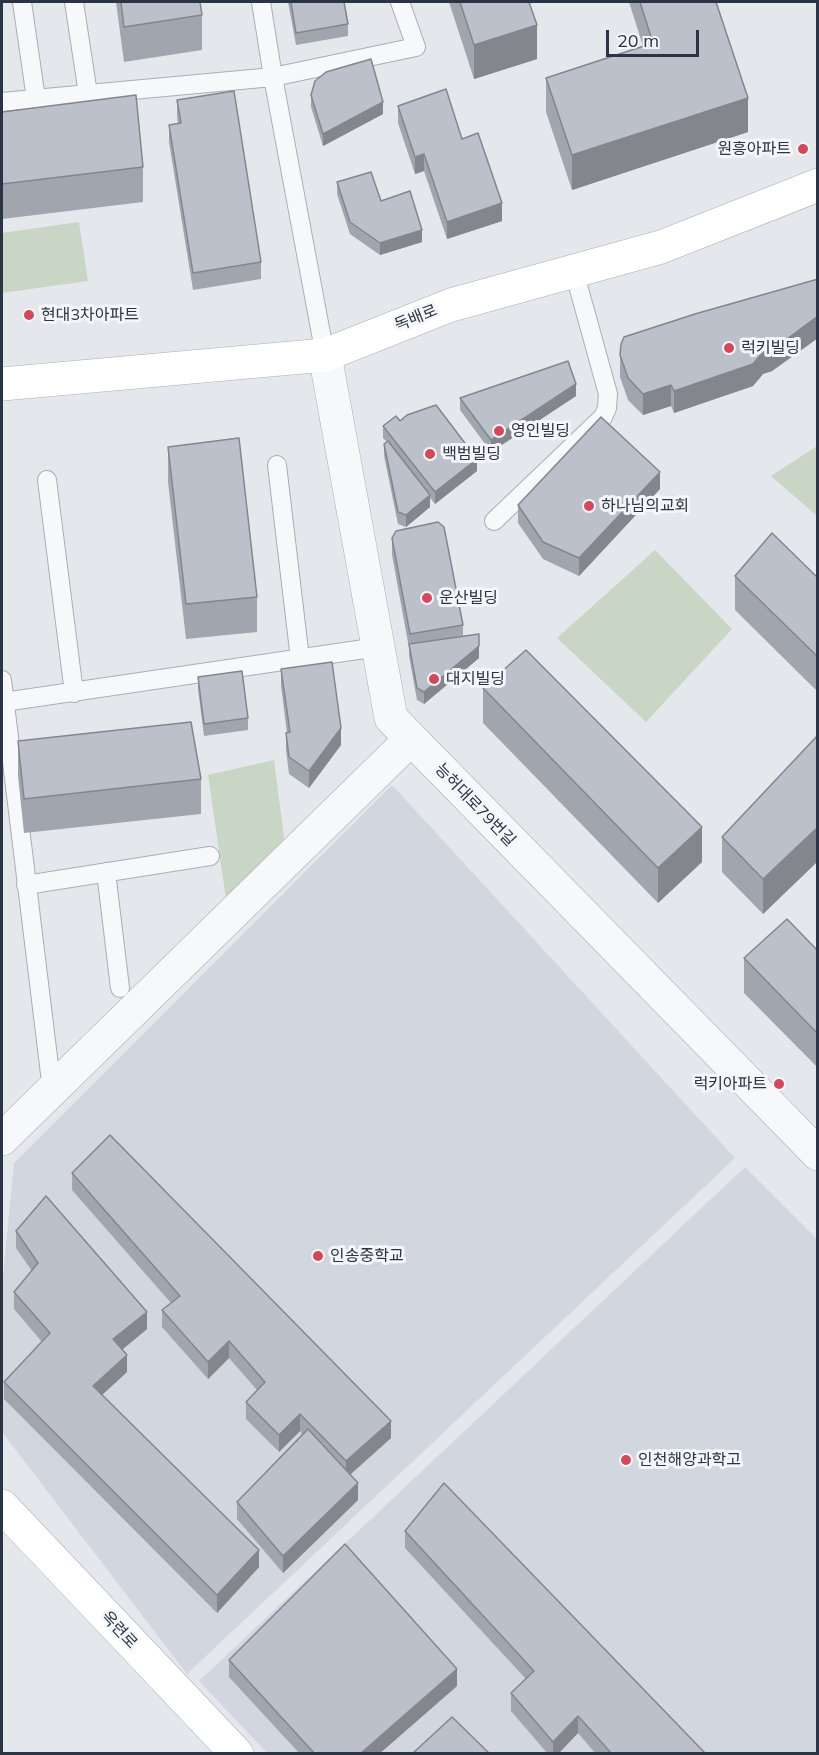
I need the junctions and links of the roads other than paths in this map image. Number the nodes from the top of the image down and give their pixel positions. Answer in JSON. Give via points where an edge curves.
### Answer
{"nodes":[{"id":1,"x":22,"y":2,"type":"edge"},
{"id":2,"x":74,"y":2,"type":"edge"},
{"id":3,"x":261,"y":2,"type":"edge"},
{"id":4,"x":400,"y":2,"type":"edge"},
{"id":5,"x":273,"y":77,"type":"junction"},
{"id":6,"x":87,"y":94,"type":"junction"},
{"id":7,"x":36,"y":99,"type":"junction"},
{"id":8,"x":2,"y":102,"type":"edge"},
{"id":9,"x":818,"y":185,"type":"edge"},
{"id":10,"x":574,"y":271,"type":"junction"},
{"id":11,"x":325,"y":355,"type":"junction"},
{"id":12,"x":2,"y":384,"type":"edge"},
{"id":13,"x":277,"y":465,"type":"dead end"},
{"id":14,"x":47,"y":480,"type":"dead end"},
{"id":15,"x":494,"y":521,"type":"dead end"},
{"id":16,"x":378,"y":647,"type":"junction"},
{"id":17,"x":300,"y":659,"type":"junction"},
{"id":18,"x":2,"y":680,"type":"edge"},
{"id":19,"x":74,"y":693,"type":"junction"},
{"id":20,"x":4,"y":702,"type":"junction"},
{"id":21,"x":411,"y":739,"type":"junction"},
{"id":22,"x":9,"y":806,"type":"edge"},
{"id":23,"x":210,"y":856,"type":"dead end"},
{"id":24,"x":106,"y":872,"type":"junction"},
{"id":25,"x":26,"y":885,"type":"junction"},
{"id":26,"x":120,"y":988,"type":"dead end"},
{"id":27,"x":52,"y":1090,"type":"junction"},
{"id":28,"x":2,"y":1139,"type":"edge"},
{"id":29,"x":818,"y":1155,"type":"edge"},
{"id":30,"x":2,"y":1506,"type":"edge"},
{"id":31,"x":237,"y":1754,"type":"edge"}],
"edges":[{"from":1,"to":7,"type":"lane"},
{"from":2,"to":6,"type":"lane"},
{"from":3,"to":5,"type":"lane"},
{"from":4,"to":5,"type":"lane","via":[[416,47]]},
{"from":5,"to":6,"type":"lane"},
{"from":5,"to":11,"type":"lane"},
{"from":6,"to":7,"type":"lane"},
{"from":7,"to":8,"type":"lane"},
{"from":9,"to":10,"type":"main road","name":"독배로","via":[[661,247]]},
{"from":10,"to":11,"type":"main road","name":"독배로","via":[[451,305]]},
{"from":10,"to":15,"type":"lane","via":[[608,394],[607,408],[603,417]]},
{"from":11,"to":12,"type":"main road","name":"독배로"},
{"from":11,"to":16,"type":"street","name":"능허대로79번길"},
{"from":13,"to":17,"type":"lane"},
{"from":14,"to":19,"type":"lane"},
{"from":16,"to":17,"type":"lane"},
{"from":16,"to":21,"type":"street","name":"능허대로79번길","via":[[391,718]]},
{"from":17,"to":19,"type":"lane"},
{"from":18,"to":20,"type":"lane"},
{"from":19,"to":20,"type":"lane"},
{"from":20,"to":22,"type":"lane"},
{"from":21,"to":27,"type":"street"},
{"from":21,"to":29,"type":"street","name":"능허대로79번길"},
{"from":22,"to":25,"type":"lane"},
{"from":23,"to":24,"type":"lane"},
{"from":24,"to":25,"type":"lane"},
{"from":24,"to":26,"type":"lane"},
{"from":25,"to":27,"type":"lane"},
{"from":27,"to":28,"type":"street"},
{"from":30,"to":31,"type":"main road","name":"옥련로"}]}
